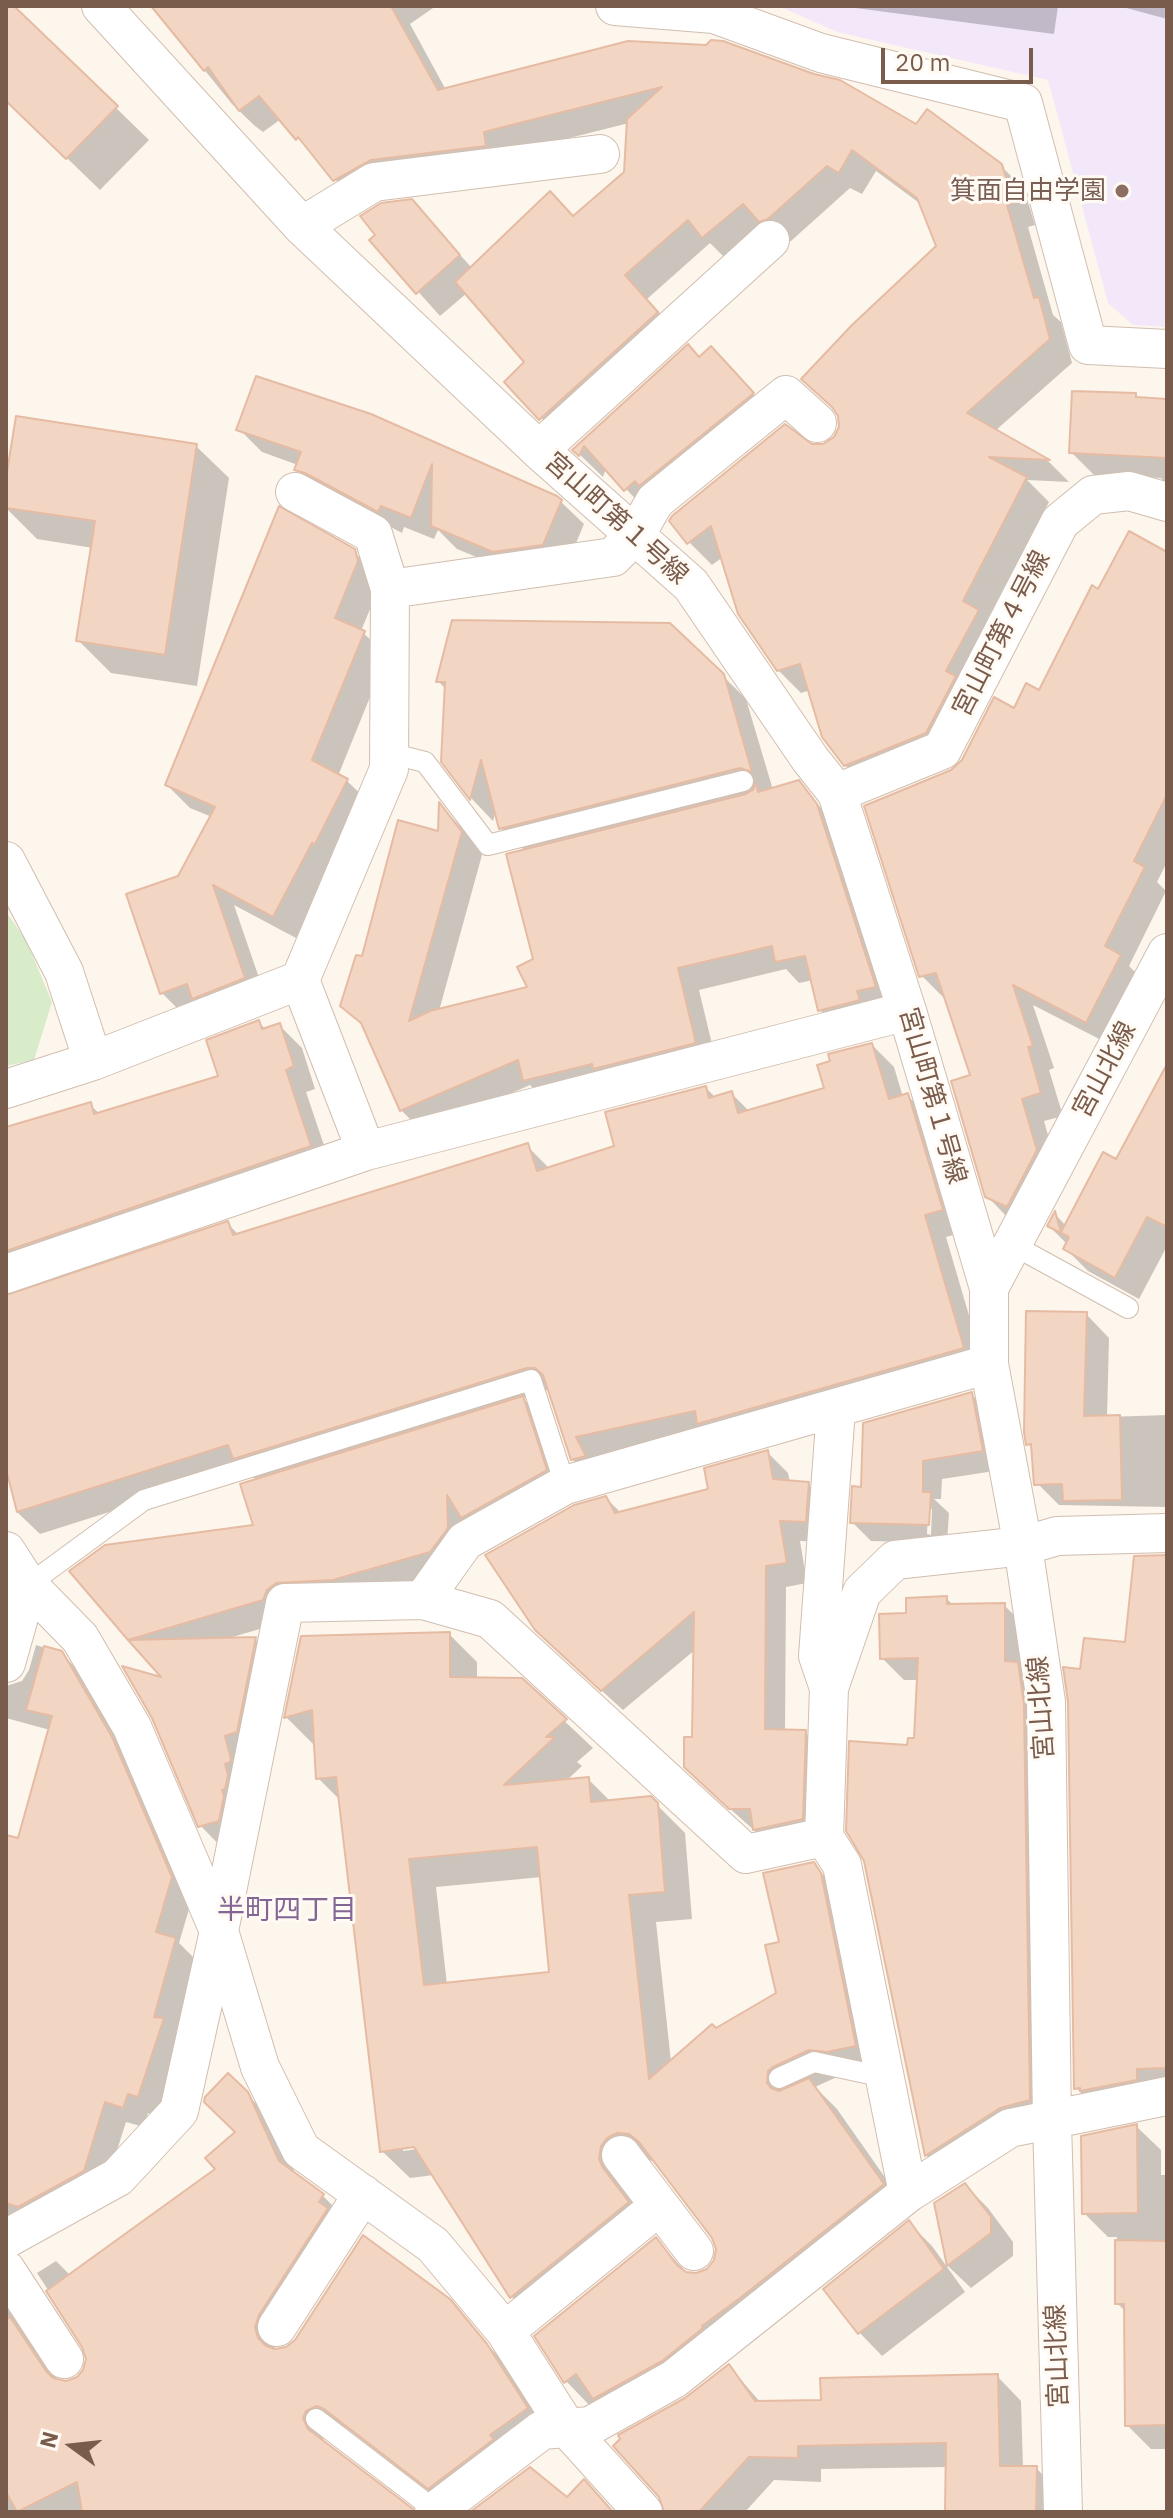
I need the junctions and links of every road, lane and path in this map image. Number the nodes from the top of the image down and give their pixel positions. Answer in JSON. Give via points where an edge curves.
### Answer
{"nodes":[{"id":1,"x":101,"y":6,"type":"edge"},
{"id":2,"x":615,"y":6,"type":"edge"},
{"id":3,"x":600,"y":154,"type":"dead end"},
{"id":4,"x":302,"y":226,"type":"junction"},
{"id":5,"x":770,"y":240,"type":"dead end"},
{"id":6,"x":1167,"y":349,"type":"edge"},
{"id":7,"x":817,"y":423,"type":"dead end"},
{"id":8,"x":539,"y":450,"type":"junction"},
{"id":9,"x":295,"y":492,"type":"dead end"},
{"id":10,"x":1167,"y":502,"type":"edge"},
{"id":11,"x":636,"y":534,"type":"junction"},
{"id":12,"x":390,"y":589,"type":"junction"},
{"id":13,"x":389,"y":753,"type":"junction"},
{"id":14,"x":743,"y":781,"type":"dead end"},
{"id":15,"x":837,"y":793,"type":"junction"},
{"id":16,"x":6,"y":861,"type":"edge"},
{"id":17,"x":1167,"y":953,"type":"edge"},
{"id":18,"x":300,"y":980,"type":"junction"},
{"id":19,"x":907,"y":1011,"type":"junction"},
{"id":20,"x":93,"y":1061,"type":"junction"},
{"id":21,"x":6,"y":1089,"type":"edge"},
{"id":22,"x":366,"y":1151,"type":"junction"},
{"id":23,"x":1013,"y":1245,"type":"junction"},
{"id":24,"x":6,"y":1274,"type":"edge"},
{"id":25,"x":989,"y":1288,"type":"junction"},
{"id":26,"x":1128,"y":1308,"type":"dead end"},
{"id":27,"x":989,"y":1364,"type":"junction"},
{"id":28,"x":836,"y":1409,"type":"junction"},
{"id":29,"x":565,"y":1485,"type":"junction"},
{"id":30,"x":1167,"y":1533,"type":"edge"},
{"id":31,"x":1023,"y":1546,"type":"junction"},
{"id":32,"x":6,"y":1551,"type":"edge"},
{"id":33,"x":28,"y":1585,"type":"junction"},
{"id":34,"x":423,"y":1600,"type":"junction"},
{"id":35,"x":6,"y":1663,"type":"edge"},
{"id":36,"x":829,"y":1688,"type":"junction"},
{"id":37,"x":824,"y":1837,"type":"junction"},
{"id":38,"x":219,"y":1931,"type":"junction"},
{"id":39,"x":884,"y":2077,"type":"junction"},
{"id":40,"x":779,"y":2078,"type":"dead end"},
{"id":41,"x":1167,"y":2096,"type":"edge"},
{"id":42,"x":1052,"y":2121,"type":"junction"},
{"id":43,"x":621,"y":2155,"type":"dead end"},
{"id":44,"x":908,"y":2193,"type":"junction"},
{"id":45,"x":363,"y":2194,"type":"junction"},
{"id":46,"x":658,"y":2207,"type":"junction"},
{"id":47,"x":6,"y":2239,"type":"edge"},
{"id":48,"x":694,"y":2251,"type":"dead end"},
{"id":49,"x":6,"y":2270,"type":"edge"},
{"id":50,"x":277,"y":2327,"type":"dead end"},
{"id":51,"x":505,"y":2331,"type":"junction"},
{"id":52,"x":64,"y":2359,"type":"dead end"},
{"id":53,"x":316,"y":2419,"type":"dead end"},
{"id":54,"x":567,"y":2428,"type":"junction"},
{"id":55,"x":435,"y":2511,"type":"edge"},
{"id":56,"x":643,"y":2512,"type":"edge"},
{"id":57,"x":1063,"y":2512,"type":"edge"}],
"edges":[{"from":1,"to":4,"type":"street","name":"宮山町第１号線"},
{"from":2,"to":6,"type":"street","via":[[714,14],[821,53],[1023,103],[1088,345]]},
{"from":3,"to":4,"type":"street","via":[[374,182]]},
{"from":4,"to":8,"type":"street","name":"宮山町第１号線"},
{"from":5,"to":8,"type":"street"},
{"from":7,"to":11,"type":"street","via":[[786,395],[655,501]]},
{"from":8,"to":11,"type":"street","name":"宮山町第１号線"},
{"from":9,"to":12,"type":"street","via":[[373,534]]},
{"from":10,"to":15,"type":"street","name":"宮山町第４号線","via":[[1129,491],[1093,495],[1060,522],[942,750]]},
{"from":11,"to":12,"type":"street","via":[[613,557]]},
{"from":11,"to":15,"type":"street","name":"宮山町第１号線","via":[[691,585]]},
{"from":12,"to":13,"type":"street"},
{"from":13,"to":14,"type":"lane","via":[[425,762],[488,845]]},
{"from":13,"to":18,"type":"street","via":[[389,769]]},
{"from":15,"to":19,"type":"street","name":"宮山町第１号線"},
{"from":16,"to":20,"type":"street","via":[[64,972]]},
{"from":17,"to":23,"type":"street","name":"宮山北線"},
{"from":18,"to":20,"type":"street"},
{"from":18,"to":22,"type":"street"},
{"from":19,"to":22,"type":"street"},
{"from":19,"to":25,"type":"street","name":"宮山町第１号線"},
{"from":20,"to":21,"type":"street"},
{"from":22,"to":24,"type":"street"},
{"from":23,"to":25,"type":"street","name":"宮山北線"},
{"from":23,"to":26,"type":"lane"},
{"from":25,"to":27,"type":"street","name":"宮山北線"},
{"from":27,"to":28,"type":"street"},
{"from":27,"to":31,"type":"street","name":"宮山北線"},
{"from":28,"to":29,"type":"street"},
{"from":28,"to":36,"type":"street","via":[[818,1656]]},
{"from":29,"to":33,"type":"lane","via":[[531,1380],[144,1500]]},
{"from":29,"to":34,"type":"street","via":[[465,1541]]},
{"from":30,"to":31,"type":"street","via":[[1057,1536]]},
{"from":31,"to":36,"type":"street","via":[[895,1560],[862,1592]]},
{"from":31,"to":42,"type":"street","name":"宮山北線","via":[[1046,1702]]},
{"from":32,"to":33,"type":"street"},
{"from":33,"to":35,"type":"street"},
{"from":33,"to":38,"type":"street","via":[[80,1638],[132,1727]]},
{"from":34,"to":37,"type":"street","via":[[490,1619],[746,1854]]},
{"from":34,"to":38,"type":"street","via":[[285,1603]]},
{"from":36,"to":37,"type":"street"},
{"from":37,"to":39,"type":"street","via":[[842,1865]]},
{"from":38,"to":45,"type":"street","via":[[260,2067],[301,2150]]},
{"from":38,"to":47,"type":"street","via":[[179,2111],[118,2177]]},
{"from":39,"to":40,"type":"lane","via":[[814,2062]]},
{"from":39,"to":44,"type":"street"},
{"from":41,"to":42,"type":"street"},
{"from":42,"to":44,"type":"street","via":[[1010,2128]]},
{"from":42,"to":57,"type":"street","name":"宮山北線"},
{"from":43,"to":46,"type":"street"},
{"from":44,"to":54,"type":"street","via":[[674,2379],[590,2426]]},
{"from":45,"to":50,"type":"street"},
{"from":45,"to":51,"type":"street","via":[[433,2245]]},
{"from":46,"to":48,"type":"street"},
{"from":46,"to":51,"type":"street"},
{"from":49,"to":52,"type":"street"},
{"from":51,"to":54,"type":"street"},
{"from":53,"to":55,"type":"lane"},
{"from":54,"to":55,"type":"street","via":[[542,2430]]},
{"from":54,"to":56,"type":"street"}]}
